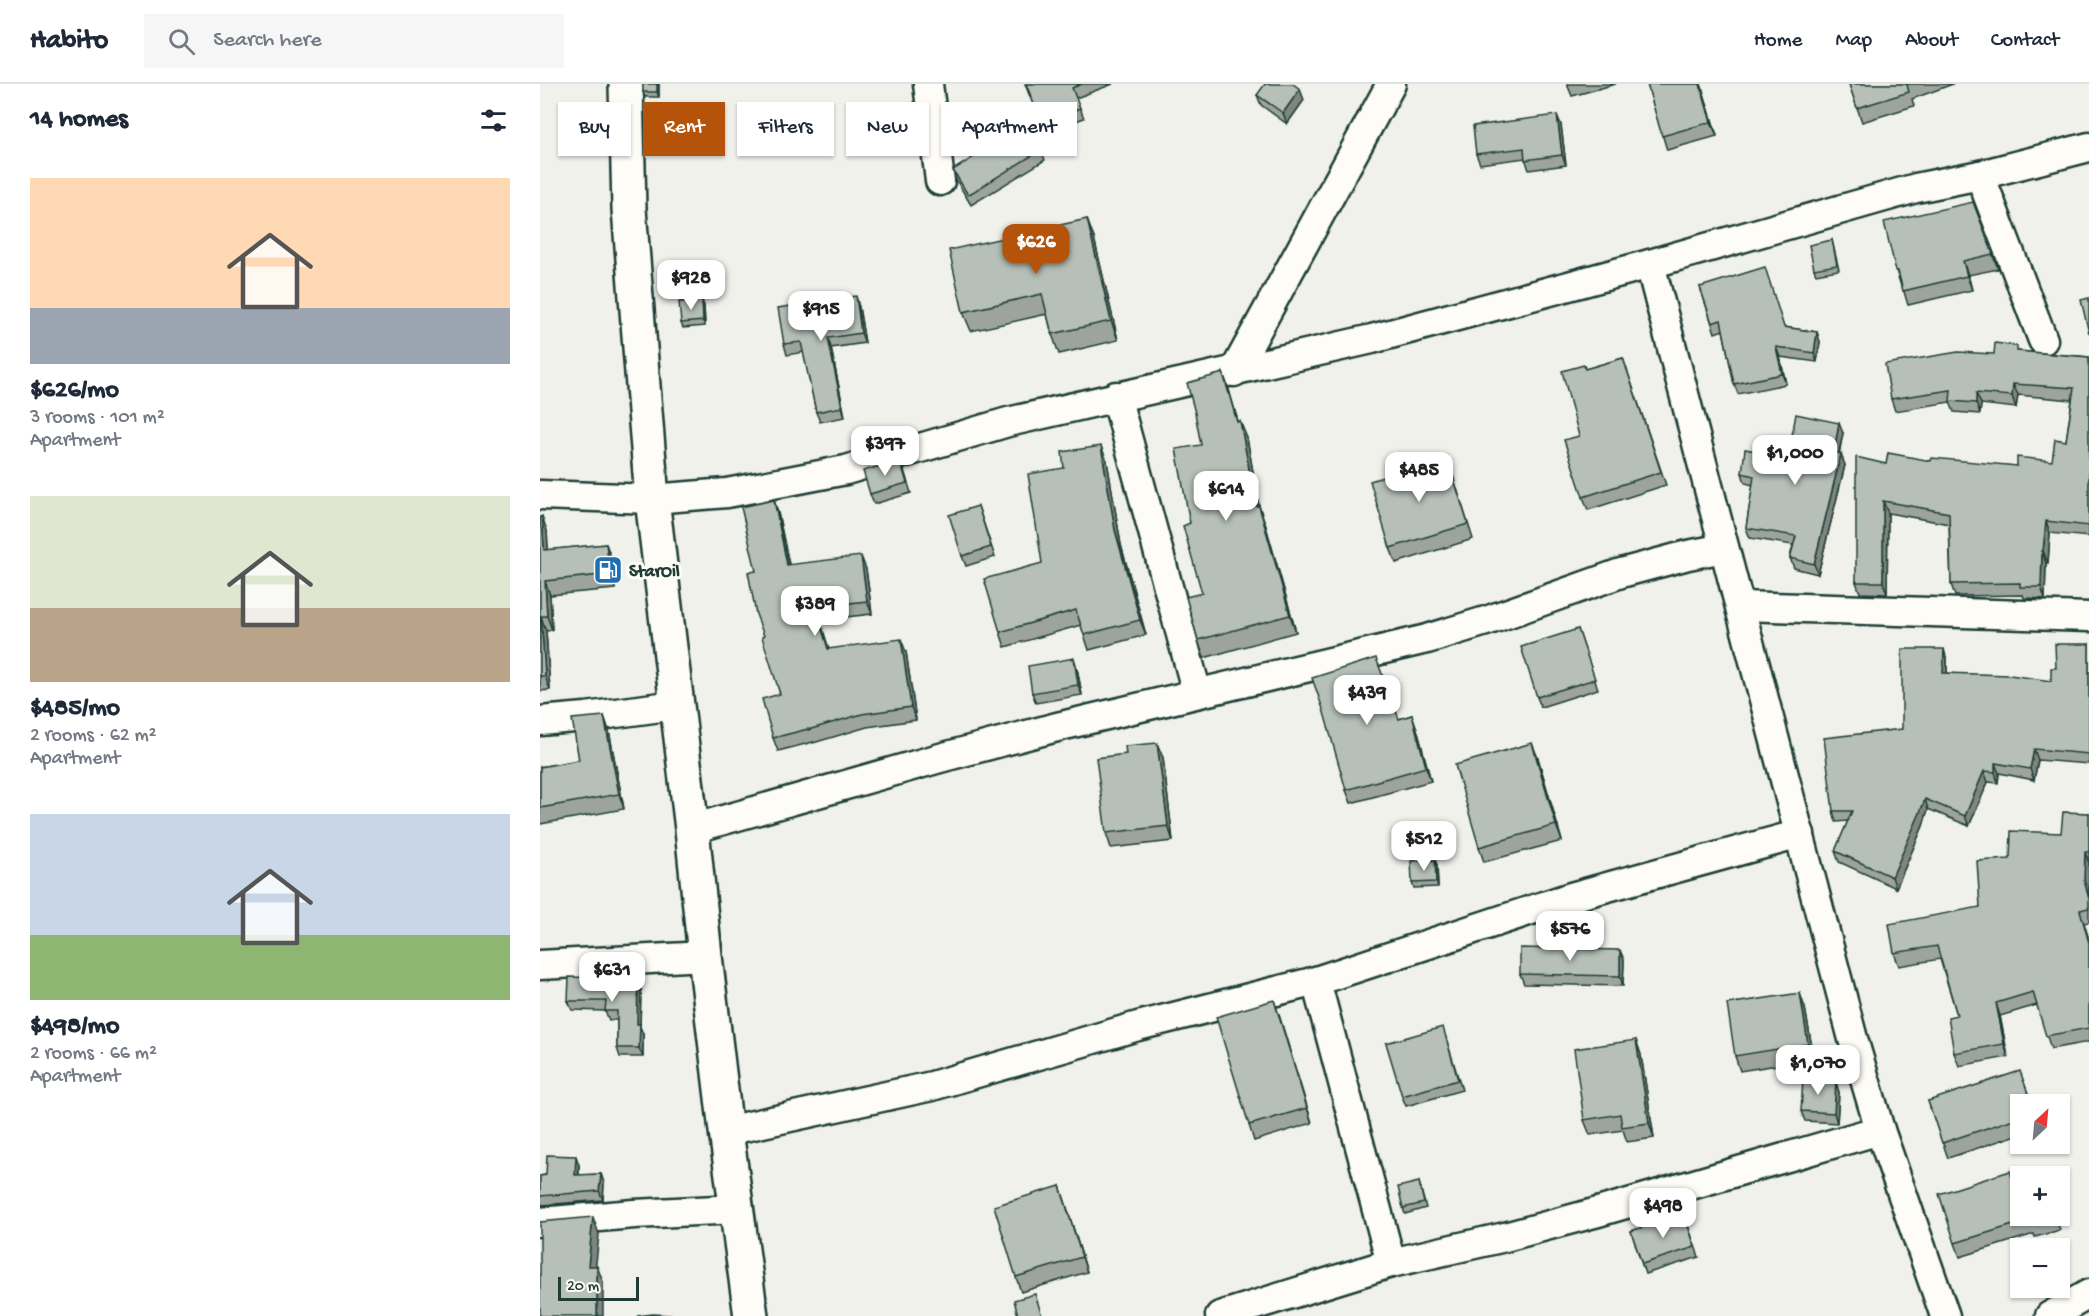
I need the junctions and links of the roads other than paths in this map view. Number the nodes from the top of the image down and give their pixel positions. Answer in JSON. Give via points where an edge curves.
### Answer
{"nodes":[{"id":1,"x":626,"y":84,"type":"edge"},
{"id":2,"x":928,"y":84,"type":"edge"},
{"id":3,"x":1391,"y":84,"type":"edge"},
{"id":4,"x":2089,"y":147,"type":"edge"},
{"id":5,"x":1980,"y":175,"type":"junction"},
{"id":6,"x":940,"y":181,"type":"dead end"},
{"id":7,"x":1650,"y":264,"type":"junction"},
{"id":8,"x":2043,"y":340,"type":"dead end"},
{"id":9,"x":1234,"y":372,"type":"junction"},
{"id":10,"x":1116,"y":396,"type":"junction"},
{"id":11,"x":540,"y":495,"type":"edge"},
{"id":12,"x":652,"y":499,"type":"junction"},
{"id":13,"x":1724,"y":548,"type":"junction"},
{"id":14,"x":1741,"y":606,"type":"junction"},
{"id":15,"x":2089,"y":617,"type":"edge"},
{"id":16,"x":1197,"y":693,"type":"junction"},
{"id":17,"x":676,"y":705,"type":"junction"},
{"id":18,"x":540,"y":721,"type":"edge"},
{"id":19,"x":692,"y":829,"type":"junction"},
{"id":20,"x":1800,"y":834,"type":"junction"},
{"id":21,"x":705,"y":956,"type":"junction"},
{"id":22,"x":540,"y":965,"type":"edge"},
{"id":23,"x":1316,"y":981,"type":"junction"},
{"id":24,"x":1880,"y":1130,"type":"junction"},
{"id":25,"x":726,"y":1131,"type":"junction"},
{"id":26,"x":738,"y":1209,"type":"junction"},
{"id":27,"x":540,"y":1222,"type":"edge"},
{"id":28,"x":1391,"y":1263,"type":"junction"},
{"id":29,"x":2089,"y":1294,"type":"edge"},
{"id":30,"x":751,"y":1316,"type":"edge"},
{"id":31,"x":1220,"y":1316,"type":"edge"},
{"id":32,"x":1945,"y":1316,"type":"edge"},
{"id":33,"x":2050,"y":1316,"type":"edge"}],
"edges":[{"from":1,"to":12,"type":"main road","via":[[629,209]]},
{"from":2,"to":6,"type":"street"},
{"from":3,"to":9,"type":"street"},
{"from":4,"to":5,"type":"street"},
{"from":5,"to":7,"type":"street","via":[[1916,188]]},
{"from":5,"to":8,"type":"street"},
{"from":7,"to":9,"type":"street"},
{"from":7,"to":13,"type":"street"},
{"from":9,"to":10,"type":"street"},
{"from":10,"to":12,"type":"street","via":[[1008,422],[846,470],[727,493]]},
{"from":10,"to":16,"type":"street"},
{"from":11,"to":12,"type":"street"},
{"from":12,"to":17,"type":"main road"},
{"from":13,"to":14,"type":"street"},
{"from":13,"to":16,"type":"street","via":[[1621,573],[1426,639]]},
{"from":14,"to":15,"type":"street"},
{"from":14,"to":20,"type":"street"},
{"from":16,"to":19,"type":"street","via":[[940,758]]},
{"from":17,"to":18,"type":"street"},
{"from":17,"to":19,"type":"main road"},
{"from":19,"to":21,"type":"main road"},
{"from":20,"to":23,"type":"street","via":[[1571,897]]},
{"from":20,"to":24,"type":"street"},
{"from":21,"to":22,"type":"street"},
{"from":21,"to":25,"type":"main road"},
{"from":23,"to":25,"type":"street","via":[[1138,1026],[932,1086]]},
{"from":23,"to":28,"type":"street"},
{"from":24,"to":28,"type":"street","via":[[1598,1212]]},
{"from":24,"to":32,"type":"street"},
{"from":25,"to":26,"type":"main road"},
{"from":26,"to":27,"type":"street"},
{"from":26,"to":30,"type":"main road"},
{"from":28,"to":31,"type":"street"},
{"from":29,"to":33,"type":"street"}]}
